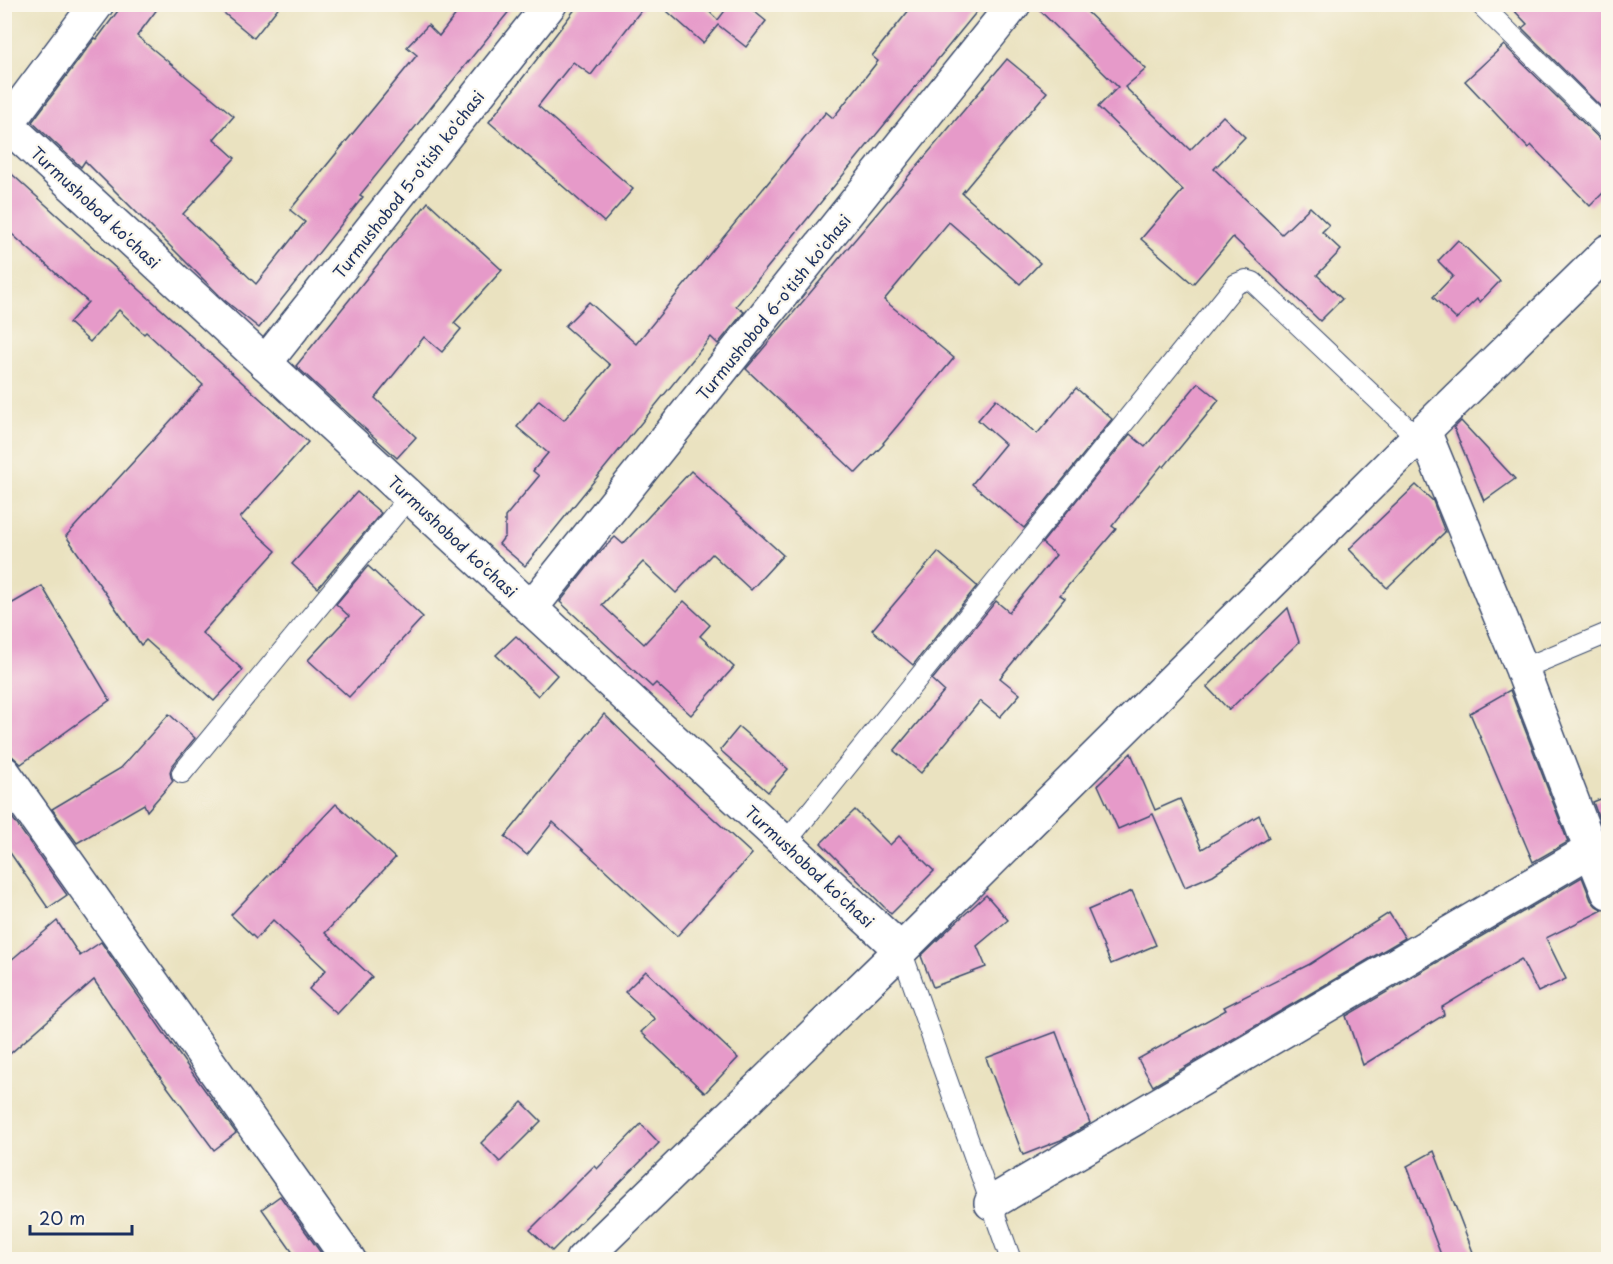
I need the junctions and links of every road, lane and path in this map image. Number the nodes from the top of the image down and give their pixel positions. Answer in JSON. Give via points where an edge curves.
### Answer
{"nodes":[{"id":1,"x":97,"y":4,"type":"edge"},
{"id":2,"x":550,"y":4,"type":"edge"},
{"id":3,"x":1480,"y":4,"type":"edge"},
{"id":4,"x":1002,"y":9,"type":"edge"},
{"id":5,"x":6,"y":123,"type":"edge"},
{"id":6,"x":1608,"y":130,"type":"edge"},
{"id":7,"x":1608,"y":251,"type":"edge"},
{"id":8,"x":266,"y":363,"type":"junction"},
{"id":9,"x":1421,"y":435,"type":"junction"},
{"id":10,"x":410,"y":496,"type":"junction"},
{"id":11,"x":531,"y":608,"type":"junction"},
{"id":12,"x":1608,"y":633,"type":"edge"},
{"id":13,"x":1522,"y":669,"type":"junction"},
{"id":14,"x":4,"y":773,"type":"edge"},
{"id":15,"x":182,"y":773,"type":"dead end"},
{"id":16,"x":785,"y":843,"type":"junction"},
{"id":17,"x":1591,"y":850,"type":"junction"},
{"id":18,"x":1608,"y":892,"type":"edge"},
{"id":19,"x":901,"y":950,"type":"junction"},
{"id":20,"x":991,"y":1203,"type":"junction"},
{"id":21,"x":349,"y":1260,"type":"edge"},
{"id":22,"x":582,"y":1260,"type":"edge"},
{"id":23,"x":1011,"y":1260,"type":"edge"}],
"edges":[{"from":1,"to":5,"type":"street"},
{"from":2,"to":8,"type":"street","name":"Turmushobod 5-o'tish ko'chasi"},
{"from":3,"to":6,"type":"lane"},
{"from":4,"to":11,"type":"street","name":"Turmushobod 6-o'tish ko'chasi"},
{"from":5,"to":8,"type":"street","name":"Turmushobod ko'chasi"},
{"from":7,"to":9,"type":"street"},
{"from":8,"to":10,"type":"street","name":"Turmushobod ko'chasi"},
{"from":9,"to":13,"type":"street"},
{"from":9,"to":16,"type":"lane","via":[[1253,282],[1236,284]]},
{"from":9,"to":19,"type":"street"},
{"from":10,"to":11,"type":"street","name":"Turmushobod ko'chasi"},
{"from":10,"to":15,"type":"lane"},
{"from":11,"to":16,"type":"street","name":"Turmushobod ko'chasi"},
{"from":12,"to":13,"type":"lane"},
{"from":13,"to":17,"type":"street"},
{"from":14,"to":21,"type":"street"},
{"from":16,"to":19,"type":"street","name":"Turmushobod ko'chasi"},
{"from":17,"to":18,"type":"street"},
{"from":17,"to":20,"type":"street"},
{"from":19,"to":20,"type":"lane"},
{"from":19,"to":22,"type":"street"},
{"from":20,"to":23,"type":"lane"}]}
